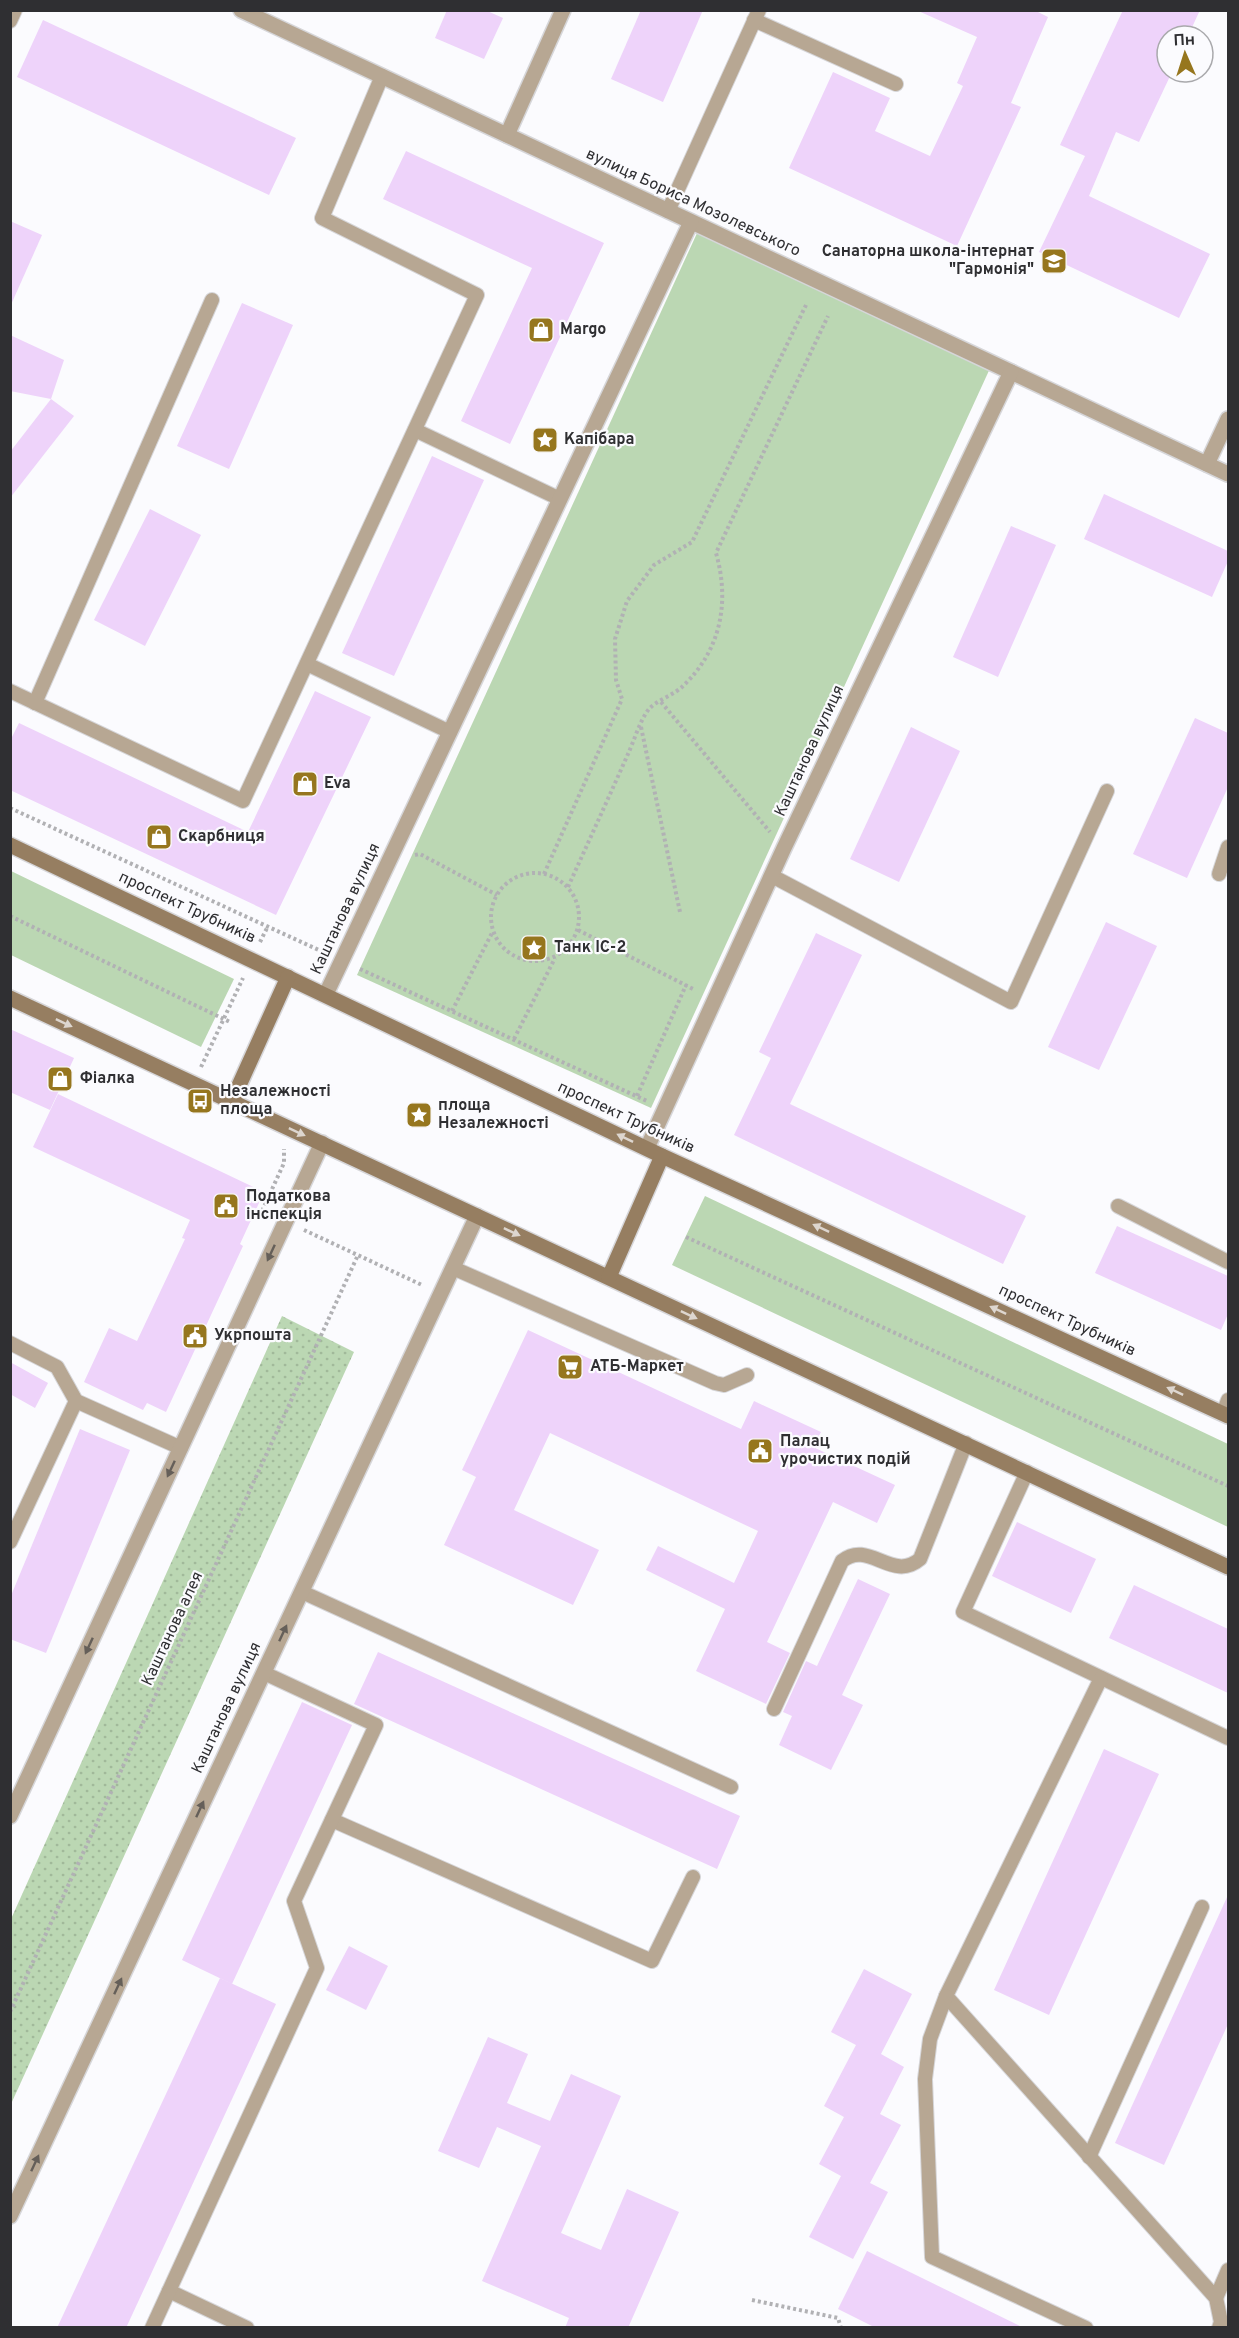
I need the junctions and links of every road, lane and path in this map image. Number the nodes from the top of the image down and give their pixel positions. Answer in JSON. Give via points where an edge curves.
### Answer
{"nodes":[{"id":1,"x":15,"y":10,"type":"edge"},
{"id":2,"x":241,"y":10,"type":"edge"},
{"id":3,"x":563,"y":10,"type":"edge"},
{"id":4,"x":756,"y":15,"type":"edge"},
{"id":5,"x":10,"y":21,"type":"edge"},
{"id":6,"x":382,"y":76,"type":"junction"},
{"id":7,"x":896,"y":84,"type":"dead end"},
{"id":8,"x":507,"y":135,"type":"junction"},
{"id":9,"x":668,"y":211,"type":"junction"},
{"id":10,"x":691,"y":222,"type":"junction"},
{"id":11,"x":212,"y":300,"type":"dead end"},
{"id":12,"x":806,"y":305,"type":"dead end"},
{"id":13,"x":828,"y":316,"type":"dead end"},
{"id":14,"x":1011,"y":372,"type":"junction"},
{"id":15,"x":1228,"y":418,"type":"edge"},
{"id":16,"x":415,"y":430,"type":"junction"},
{"id":17,"x":1207,"y":464,"type":"junction"},
{"id":18,"x":1228,"y":474,"type":"edge"},
{"id":19,"x":560,"y":499,"type":"junction"},
{"id":20,"x":307,"y":664,"type":"junction"},
{"id":21,"x":10,"y":691,"type":"edge"},
{"id":22,"x":661,"y":702,"type":"junction"},
{"id":23,"x":35,"y":703,"type":"junction"},
{"id":24,"x":641,"y":726,"type":"junction"},
{"id":25,"x":450,"y":732,"type":"junction"},
{"id":26,"x":1107,"y":791,"type":"dead end"},
{"id":27,"x":10,"y":845,"type":"edge"},
{"id":28,"x":1228,"y":847,"type":"edge"},
{"id":29,"x":784,"y":848,"type":"junction"},
{"id":30,"x":390,"y":858,"type":"junction"},
{"id":31,"x":544,"y":874,"type":"junction"},
{"id":32,"x":1220,"y":874,"type":"dead end"},
{"id":33,"x":772,"y":876,"type":"junction"},
{"id":34,"x":568,"y":887,"type":"junction"},
{"id":35,"x":497,"y":895,"type":"junction"},
{"id":36,"x":680,"y":912,"type":"dead end"},
{"id":37,"x":10,"y":916,"type":"edge"},
{"id":38,"x":268,"y":926,"type":"dead end"},
{"id":39,"x":578,"y":930,"type":"junction"},
{"id":40,"x":493,"y":931,"type":"junction"},
{"id":41,"x":555,"y":957,"type":"junction"},
{"id":42,"x":252,"y":958,"type":"junction"},
{"id":43,"x":288,"y":977,"type":"junction"},
{"id":44,"x":686,"y":985,"type":"junction"},
{"id":45,"x":326,"y":994,"type":"junction"},
{"id":46,"x":10,"y":998,"type":"edge"},
{"id":47,"x":715,"y":999,"type":"junction"},
{"id":48,"x":452,"y":1011,"type":"dead end"},
{"id":49,"x":224,"y":1019,"type":"junction"},
{"id":50,"x":231,"y":1022,"type":"dead end"},
{"id":51,"x":514,"y":1040,"type":"dead end"},
{"id":52,"x":193,"y":1084,"type":"junction"},
{"id":53,"x":637,"y":1096,"type":"dead end"},
{"id":54,"x":232,"y":1101,"type":"junction"},
{"id":55,"x":279,"y":1142,"type":"dead end"},
{"id":56,"x":322,"y":1143,"type":"junction"},
{"id":57,"x":647,"y":1148,"type":"junction"},
{"id":58,"x":662,"y":1156,"type":"junction"},
{"id":59,"x":1118,"y":1206,"type":"dead end"},
{"id":60,"x":477,"y":1216,"type":"junction"},
{"id":61,"x":285,"y":1222,"type":"junction"},
{"id":62,"x":686,"y":1237,"type":"dead end"},
{"id":63,"x":358,"y":1255,"type":"junction"},
{"id":64,"x":1228,"y":1262,"type":"edge"},
{"id":65,"x":453,"y":1268,"type":"junction"},
{"id":66,"x":609,"y":1277,"type":"junction"},
{"id":67,"x":441,"y":1294,"type":"junction"},
{"id":68,"x":10,"y":1343,"type":"edge"},
{"id":69,"x":747,"y":1375,"type":"dead end"},
{"id":70,"x":76,"y":1401,"type":"junction"},
{"id":71,"x":1227,"y":1410,"type":"edge"},
{"id":72,"x":966,"y":1443,"type":"junction"},
{"id":73,"x":180,"y":1448,"type":"junction"},
{"id":74,"x":1026,"y":1472,"type":"junction"},
{"id":75,"x":1228,"y":1486,"type":"edge"},
{"id":76,"x":10,"y":1542,"type":"edge"},
{"id":77,"x":1228,"y":1566,"type":"edge"},
{"id":78,"x":302,"y":1592,"type":"junction"},
{"id":79,"x":264,"y":1673,"type":"junction"},
{"id":80,"x":1101,"y":1678,"type":"junction"},
{"id":81,"x":774,"y":1709,"type":"dead end"},
{"id":82,"x":1228,"y":1738,"type":"edge"},
{"id":83,"x":731,"y":1787,"type":"dead end"},
{"id":84,"x":10,"y":1816,"type":"edge"},
{"id":85,"x":332,"y":1820,"type":"junction"},
{"id":86,"x":693,"y":1877,"type":"dead end"},
{"id":87,"x":1202,"y":1907,"type":"dead end"},
{"id":88,"x":946,"y":1996,"type":"junction"},
{"id":89,"x":10,"y":2012,"type":"edge"},
{"id":90,"x":1089,"y":2157,"type":"junction"},
{"id":91,"x":10,"y":2216,"type":"edge"},
{"id":92,"x":1228,"y":2270,"type":"edge"},
{"id":93,"x":169,"y":2291,"type":"junction"},
{"id":94,"x":1216,"y":2298,"type":"junction"},
{"id":95,"x":752,"y":2300,"type":"dead end"},
{"id":96,"x":152,"y":2328,"type":"edge"},
{"id":97,"x":247,"y":2328,"type":"edge"},
{"id":98,"x":841,"y":2328,"type":"edge"},
{"id":99,"x":1086,"y":2328,"type":"edge"},
{"id":100,"x":1219,"y":2328,"type":"edge"}],
"edges":[{"from":1,"to":5,"type":"lane"},
{"from":2,"to":6,"type":"street","name":"вулиця Бориса Мозолевського"},
{"from":3,"to":8,"type":"street"},
{"from":4,"to":7,"type":"lane"},
{"from":4,"to":9,"type":"lane"},
{"from":6,"to":8,"type":"street","name":"вулиця Бориса Мозолевського"},
{"from":6,"to":16,"type":"lane","via":[[322,218],[477,295]]},
{"from":8,"to":9,"type":"street","name":"вулиця Бориса Мозолевського"},
{"from":9,"to":10,"type":"street","name":"вулиця Бориса Мозолевського"},
{"from":10,"to":14,"type":"street","name":"вулиця Бориса Мозолевського"},
{"from":10,"to":19,"type":"street","name":"Каштанова вулиця"},
{"from":11,"to":23,"type":"lane"},
{"from":12,"to":31,"type":"path","via":[[692,542],[654,565],[627,601],[615,639],[616,680],[622,699]]},
{"from":13,"to":22,"type":"path","via":[[716,553],[724,596],[715,640],[696,673]]},
{"from":14,"to":17,"type":"street","name":"вулиця Бориса Мозолевського"},
{"from":14,"to":29,"type":"street","name":"Каштанова вулиця"},
{"from":15,"to":17,"type":"street"},
{"from":16,"to":19,"type":"lane"},
{"from":16,"to":20,"type":"lane"},
{"from":17,"to":18,"type":"street","name":"вулиця Бориса Мозолевського"},
{"from":19,"to":25,"type":"street","name":"Каштанова вулиця"},
{"from":20,"to":23,"type":"lane","via":[[243,801]]},
{"from":20,"to":25,"type":"lane"},
{"from":21,"to":23,"type":"lane"},
{"from":22,"to":24,"type":"path","via":[[649,708]]},
{"from":22,"to":29,"type":"path"},
{"from":24,"to":34,"type":"path"},
{"from":24,"to":36,"type":"path"},
{"from":25,"to":30,"type":"street","name":"Каштанова вулиця"},
{"from":26,"to":33,"type":"lane","via":[[1011,1002]]},
{"from":27,"to":42,"type":"main road","name":"проспект Трубників"},
{"from":28,"to":32,"type":"lane"},
{"from":29,"to":33,"type":"street","name":"Каштанова вулиця"},
{"from":30,"to":35,"type":"path","via":[[420,854]]},
{"from":30,"to":45,"type":"street","name":"Каштанова вулиця"},
{"from":31,"to":34,"type":"path"},
{"from":31,"to":35,"type":"path","via":[[521,874]]},
{"from":33,"to":47,"type":"street","name":"Каштанова вулиця"},
{"from":34,"to":39,"type":"path","via":[[576,899]]},
{"from":35,"to":40,"type":"path","via":[[491,908]]},
{"from":37,"to":49,"type":"path"},
{"from":38,"to":42,"type":"path"},
{"from":39,"to":41,"type":"path","via":[[571,943]]},
{"from":39,"to":44,"type":"path"},
{"from":40,"to":41,"type":"path","via":[[505,950],[521,960]]},
{"from":40,"to":48,"type":"path"},
{"from":41,"to":51,"type":"path"},
{"from":42,"to":43,"type":"main road","name":"проспект Трубників"},
{"from":42,"to":49,"type":"path"},
{"from":43,"to":45,"type":"main road","name":"проспект Трубників"},
{"from":43,"to":54,"type":"main road"},
{"from":44,"to":47,"type":"path"},
{"from":44,"to":53,"type":"path"},
{"from":57,"to":45,"type":"main road","name":"проспект Трубників","one_way":true},
{"from":46,"to":52,"type":"main road","one_way":true},
{"from":47,"to":57,"type":"street","name":"Каштанова вулиця"},
{"from":49,"to":50,"type":"path"},
{"from":49,"to":52,"type":"path"},
{"from":52,"to":54,"type":"main road"},
{"from":54,"to":56,"type":"main road","one_way":true},
{"from":55,"to":61,"type":"path","via":[[286,1157],[262,1211]]},
{"from":56,"to":60,"type":"main road"},
{"from":56,"to":61,"type":"street"},
{"from":57,"to":58,"type":"main road","name":"проспект Трубників"},
{"from":58,"to":66,"type":"main road"},
{"from":71,"to":58,"type":"main road","name":"проспект Трубників","one_way":true},
{"from":59,"to":64,"type":"lane"},
{"from":60,"to":65,"type":"street","name":"Каштанова вулиця"},
{"from":60,"to":66,"type":"main road","one_way":true},
{"from":61,"to":63,"type":"path"},
{"from":61,"to":73,"type":"street","one_way":true},
{"from":62,"to":75,"type":"path"},
{"from":63,"to":67,"type":"path"},
{"from":63,"to":89,"type":"path","name":"Каштанова алея"},
{"from":65,"to":67,"type":"street","name":"Каштанова вулиця"},
{"from":65,"to":69,"type":"lane","via":[[715,1383],[724,1385]]},
{"from":66,"to":72,"type":"main road","one_way":true},
{"from":67,"to":78,"type":"street","name":"Каштанова вулиця"},
{"from":68,"to":70,"type":"lane","via":[[57,1367]]},
{"from":70,"to":73,"type":"lane"},
{"from":70,"to":76,"type":"lane"},
{"from":72,"to":74,"type":"main road"},
{"from":72,"to":81,"type":"lane","via":[[920,1559],[911,1566],[898,1567],[860,1554],[851,1554],[842,1561]]},
{"from":73,"to":84,"type":"street","one_way":true},
{"from":74,"to":77,"type":"main road"},
{"from":74,"to":80,"type":"lane","via":[[963,1612]]},
{"from":79,"to":78,"type":"street","name":"Каштанова вулиця","one_way":true},
{"from":78,"to":83,"type":"lane"},
{"from":79,"to":85,"type":"lane","via":[[376,1725]]},
{"from":91,"to":79,"type":"street","name":"Каштанова вулиця","one_way":true},
{"from":80,"to":82,"type":"lane"},
{"from":80,"to":88,"type":"lane"},
{"from":85,"to":86,"type":"lane","via":[[652,1962]]},
{"from":85,"to":93,"type":"lane","via":[[294,1901],[317,1968]]},
{"from":87,"to":90,"type":"lane"},
{"from":88,"to":90,"type":"lane"},
{"from":88,"to":99,"type":"lane","via":[[930,2039],[925,2079],[932,2257]]},
{"from":90,"to":94,"type":"lane"},
{"from":92,"to":94,"type":"lane"},
{"from":93,"to":96,"type":"lane"},
{"from":93,"to":97,"type":"lane"},
{"from":94,"to":100,"type":"lane"},
{"from":95,"to":98,"type":"path","via":[[838,2318]]}]}
